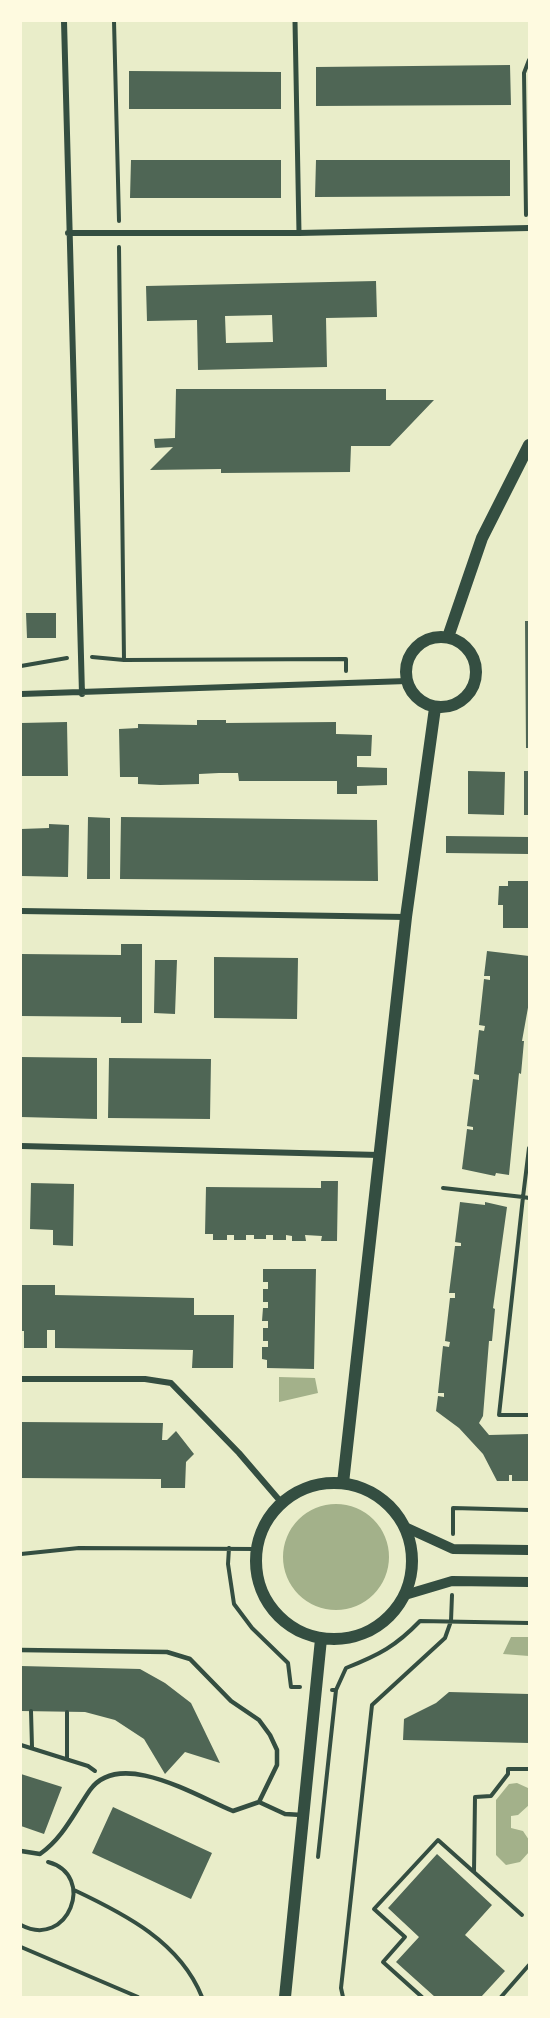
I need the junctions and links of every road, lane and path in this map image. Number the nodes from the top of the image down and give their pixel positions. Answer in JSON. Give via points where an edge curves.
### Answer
{"nodes":[{"id":1,"x":64,"y":21,"type":"edge"},
{"id":2,"x":114,"y":21,"type":"edge"},
{"id":3,"x":294,"y":21,"type":"edge"},
{"id":4,"x":529,"y":60,"type":"edge"},
{"id":5,"x":528,"y":201,"type":"edge"},
{"id":6,"x":528,"y":228,"type":"edge"},
{"id":7,"x":68,"y":233,"type":"junction"},
{"id":8,"x":119,"y":233,"type":"junction"},
{"id":9,"x":299,"y":233,"type":"junction"},
{"id":10,"x":529,"y":445,"type":"edge"},
{"id":11,"x":448,"y":637,"type":"junction"},
{"id":12,"x":81,"y":655,"type":"junction"},
{"id":13,"x":124,"y":660,"type":"junction"},
{"id":14,"x":21,"y":666,"type":"edge"},
{"id":15,"x":407,"y":681,"type":"junction"},
{"id":16,"x":346,"y":685,"type":"junction"},
{"id":17,"x":21,"y":694,"type":"edge"},
{"id":18,"x":82,"y":694,"type":"junction"},
{"id":19,"x":435,"y":708,"type":"junction"},
{"id":20,"x":21,"y":911,"type":"edge"},
{"id":21,"x":406,"y":917,"type":"junction"},
{"id":22,"x":21,"y":1146,"type":"edge"},
{"id":23,"x":529,"y":1148,"type":"edge"},
{"id":24,"x":380,"y":1155,"type":"junction"},
{"id":25,"x":443,"y":1188,"type":"dead end"},
{"id":26,"x":523,"y":1197,"type":"junction"},
{"id":27,"x":529,"y":1198,"type":"edge"},
{"id":28,"x":21,"y":1379,"type":"edge"},
{"id":29,"x":529,"y":1415,"type":"edge"},
{"id":30,"x":343,"y":1483,"type":"junction"},
{"id":31,"x":281,"y":1502,"type":"junction"},
{"id":32,"x":405,"y":1527,"type":"junction"},
{"id":33,"x":229,"y":1548,"type":"junction"},
{"id":34,"x":255,"y":1548,"type":"junction"},
{"id":35,"x":529,"y":1550,"type":"edge"},
{"id":36,"x":21,"y":1554,"type":"edge"},
{"id":37,"x":529,"y":1582,"type":"edge"},
{"id":38,"x":405,"y":1594,"type":"junction"},
{"id":39,"x":451,"y":1621,"type":"junction"},
{"id":40,"x":529,"y":1623,"type":"edge"},
{"id":41,"x":321,"y":1639,"type":"junction"},
{"id":42,"x":21,"y":1650,"type":"edge"},
{"id":43,"x":317,"y":1689,"type":"junction"},
{"id":44,"x":336,"y":1690,"type":"junction"},
{"id":45,"x":31,"y":1711,"type":"dead end"},
{"id":46,"x":67,"y":1712,"type":"dead end"},
{"id":47,"x":21,"y":1745,"type":"edge"},
{"id":48,"x":32,"y":1747,"type":"junction"},
{"id":49,"x":67,"y":1759,"type":"junction"},
{"id":50,"x":529,"y":1769,"type":"edge"},
{"id":51,"x":105,"y":1779,"type":"junction"},
{"id":52,"x":259,"y":1802,"type":"junction"},
{"id":53,"x":304,"y":1816,"type":"junction"},
{"id":54,"x":21,"y":1851,"type":"edge"},
{"id":55,"x":40,"y":1861,"type":"dead end"},
{"id":56,"x":317,"y":1867,"type":"dead end"},
{"id":57,"x":474,"y":1872,"type":"junction"},
{"id":58,"x":74,"y":1890,"type":"junction"},
{"id":59,"x":522,"y":1915,"type":"dead end"},
{"id":60,"x":21,"y":1925,"type":"edge"},
{"id":61,"x":21,"y":1947,"type":"edge"},
{"id":62,"x":529,"y":1965,"type":"edge"},
{"id":63,"x":138,"y":1997,"type":"edge"},
{"id":64,"x":202,"y":1997,"type":"edge"},
{"id":65,"x":285,"y":1997,"type":"edge"},
{"id":66,"x":343,"y":1997,"type":"edge"},
{"id":67,"x":422,"y":1997,"type":"edge"},
{"id":68,"x":501,"y":1997,"type":"edge"}],
"edges":[{"from":1,"to":7,"type":"street"},
{"from":2,"to":8,"type":"path"},
{"from":3,"to":9,"type":"street"},
{"from":4,"to":5,"type":"path","via":[[524,73]]},
{"from":5,"to":6,"type":"path"},
{"from":6,"to":9,"type":"street"},
{"from":7,"to":8,"type":"street"},
{"from":7,"to":12,"type":"street"},
{"from":8,"to":9,"type":"street"},
{"from":8,"to":13,"type":"path"},
{"from":10,"to":11,"type":"main road","via":[[482,538]]},
{"from":11,"to":15,"type":"main road","via":[[428,639],[414,649],[407,663]]},
{"from":11,"to":19,"type":"main road","via":[[463,644],[474,658],[477,677],[471,692],[455,706]]},
{"from":12,"to":13,"type":"path"},
{"from":12,"to":14,"type":"path"},
{"from":12,"to":18,"type":"street"},
{"from":13,"to":16,"type":"path","via":[[346,659]]},
{"from":15,"to":16,"type":"street"},
{"from":15,"to":19,"type":"main road","via":[[416,698]]},
{"from":16,"to":18,"type":"street"},
{"from":17,"to":18,"type":"street"},
{"from":19,"to":21,"type":"main road"},
{"from":20,"to":21,"type":"street"},
{"from":21,"to":24,"type":"main road"},
{"from":22,"to":24,"type":"street"},
{"from":23,"to":26,"type":"path"},
{"from":24,"to":30,"type":"main road"},
{"from":25,"to":26,"type":"path"},
{"from":26,"to":27,"type":"path"},
{"from":26,"to":29,"type":"path","via":[[499,1415]]},
{"from":28,"to":31,"type":"street","via":[[145,1379],[171,1383]]},
{"from":30,"to":31,"type":"main road","via":[[320,1483]]},
{"from":30,"to":32,"type":"main road","via":[[366,1489],[382,1499]]},
{"from":31,"to":34,"type":"main road","via":[[269,1515]]},
{"from":32,"to":35,"type":"street","via":[[453,1549]]},
{"from":32,"to":38,"type":"main road","via":[[412,1568]]},
{"from":33,"to":34,"type":"path"},
{"from":33,"to":36,"type":"path","via":[[79,1548]]},
{"from":33,"to":43,"type":"path","via":[[234,1604],[288,1663],[291,1687]]},
{"from":34,"to":41,"type":"main road","via":[[255,1573],[263,1596],[276,1615],[296,1630]]},
{"from":37,"to":38,"type":"street","via":[[452,1581]]},
{"from":38,"to":41,"type":"main road","via":[[393,1614],[375,1628],[349,1638]]},
{"from":39,"to":40,"type":"path"},
{"from":39,"to":44,"type":"path","via":[[420,1621],[400,1642],[380,1655],[346,1668]]},
{"from":39,"to":66,"type":"path","via":[[445,1638],[372,1705]]},
{"from":41,"to":43,"type":"main road"},
{"from":42,"to":52,"type":"lane","via":[[166,1652],[190,1659],[231,1701],[259,1720],[270,1735],[277,1750],[277,1765]]},
{"from":43,"to":44,"type":"path"},
{"from":43,"to":53,"type":"main road"},
{"from":44,"to":56,"type":"path"},
{"from":45,"to":48,"type":"path"},
{"from":46,"to":49,"type":"path"},
{"from":47,"to":48,"type":"path"},
{"from":48,"to":49,"type":"path"},
{"from":49,"to":51,"type":"path","via":[[88,1766]]},
{"from":50,"to":57,"type":"path","via":[[508,1769],[491,1796],[475,1797]]},
{"from":51,"to":52,"type":"lane","via":[[122,1773],[153,1777],[233,1811]]},
{"from":51,"to":54,"type":"lane","via":[[93,1787],[56,1843],[40,1854]]},
{"from":52,"to":53,"type":"lane","via":[[285,1814]]},
{"from":53,"to":65,"type":"main road"},
{"from":55,"to":58,"type":"path","via":[[62,1869]]},
{"from":57,"to":59,"type":"path"},
{"from":57,"to":67,"type":"path","via":[[438,1840],[374,1909],[405,1937],[383,1962]]},
{"from":58,"to":60,"type":"path","via":[[70,1912],[54,1927],[34,1930]]},
{"from":58,"to":64,"type":"path","via":[[138,1923],[177,1955]]},
{"from":61,"to":63,"type":"path"},
{"from":62,"to":68,"type":"path"}]}
